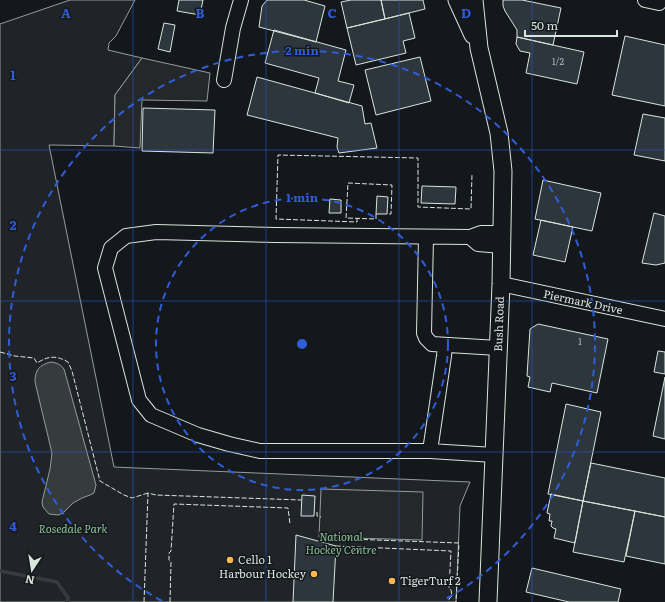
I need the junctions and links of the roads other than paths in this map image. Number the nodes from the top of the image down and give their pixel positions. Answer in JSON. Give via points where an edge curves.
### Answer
{"nodes":[{"id":1,"x":241,"y":0,"type":"edge"},
{"id":2,"x":457,"y":0,"type":"edge"},
{"id":3,"x":474,"y":0,"type":"edge"},
{"id":4,"x":645,"y":0,"type":"edge"},
{"id":5,"x":659,"y":3,"type":"dead end"},
{"id":6,"x":479,"y":48,"type":"junction"},
{"id":7,"x":224,"y":80,"type":"dead end"},
{"id":8,"x":426,"y":237,"type":"junction"},
{"id":9,"x":502,"y":239,"type":"junction"},
{"id":10,"x":501,"y":284,"type":"junction"},
{"id":11,"x":665,"y":320,"type":"edge"},
{"id":12,"x":445,"y":345,"type":"junction"},
{"id":13,"x":498,"y":348,"type":"junction"},
{"id":14,"x":430,"y":452,"type":"junction"},
{"id":15,"x":494,"y":455,"type":"junction"},
{"id":16,"x":488,"y":602,"type":"edge"}],
"edges":[{"from":1,"to":7,"type":"street","via":[[233,28]]},
{"from":2,"to":6,"type":"main road","name":"Bush Road"},
{"from":3,"to":6,"type":"main road","name":"Bush Road"},
{"from":4,"to":5,"type":"street"},
{"from":6,"to":9,"type":"main road","name":"Bush Road","via":[[501,151]]},
{"from":8,"to":9,"type":"street","via":[[470,237],[478,244]]},
{"from":8,"to":12,"type":"street","via":[[424,333],[432,344]]},
{"from":8,"to":14,"type":"street","via":[[156,232],[126,236],[111,248],[105,268],[139,400],[151,415],[198,435],[260,451]]},
{"from":9,"to":10,"type":"main road","name":"Bush Road"},
{"from":10,"to":11,"type":"street","name":"Piermark Drive"},
{"from":10,"to":13,"type":"main road","name":"Bush Road"},
{"from":12,"to":13,"type":"street"},
{"from":12,"to":14,"type":"street"},
{"from":13,"to":15,"type":"main road","name":"Bush Road"},
{"from":14,"to":15,"type":"street"},
{"from":15,"to":16,"type":"main road","name":"Bush Road"}]}
